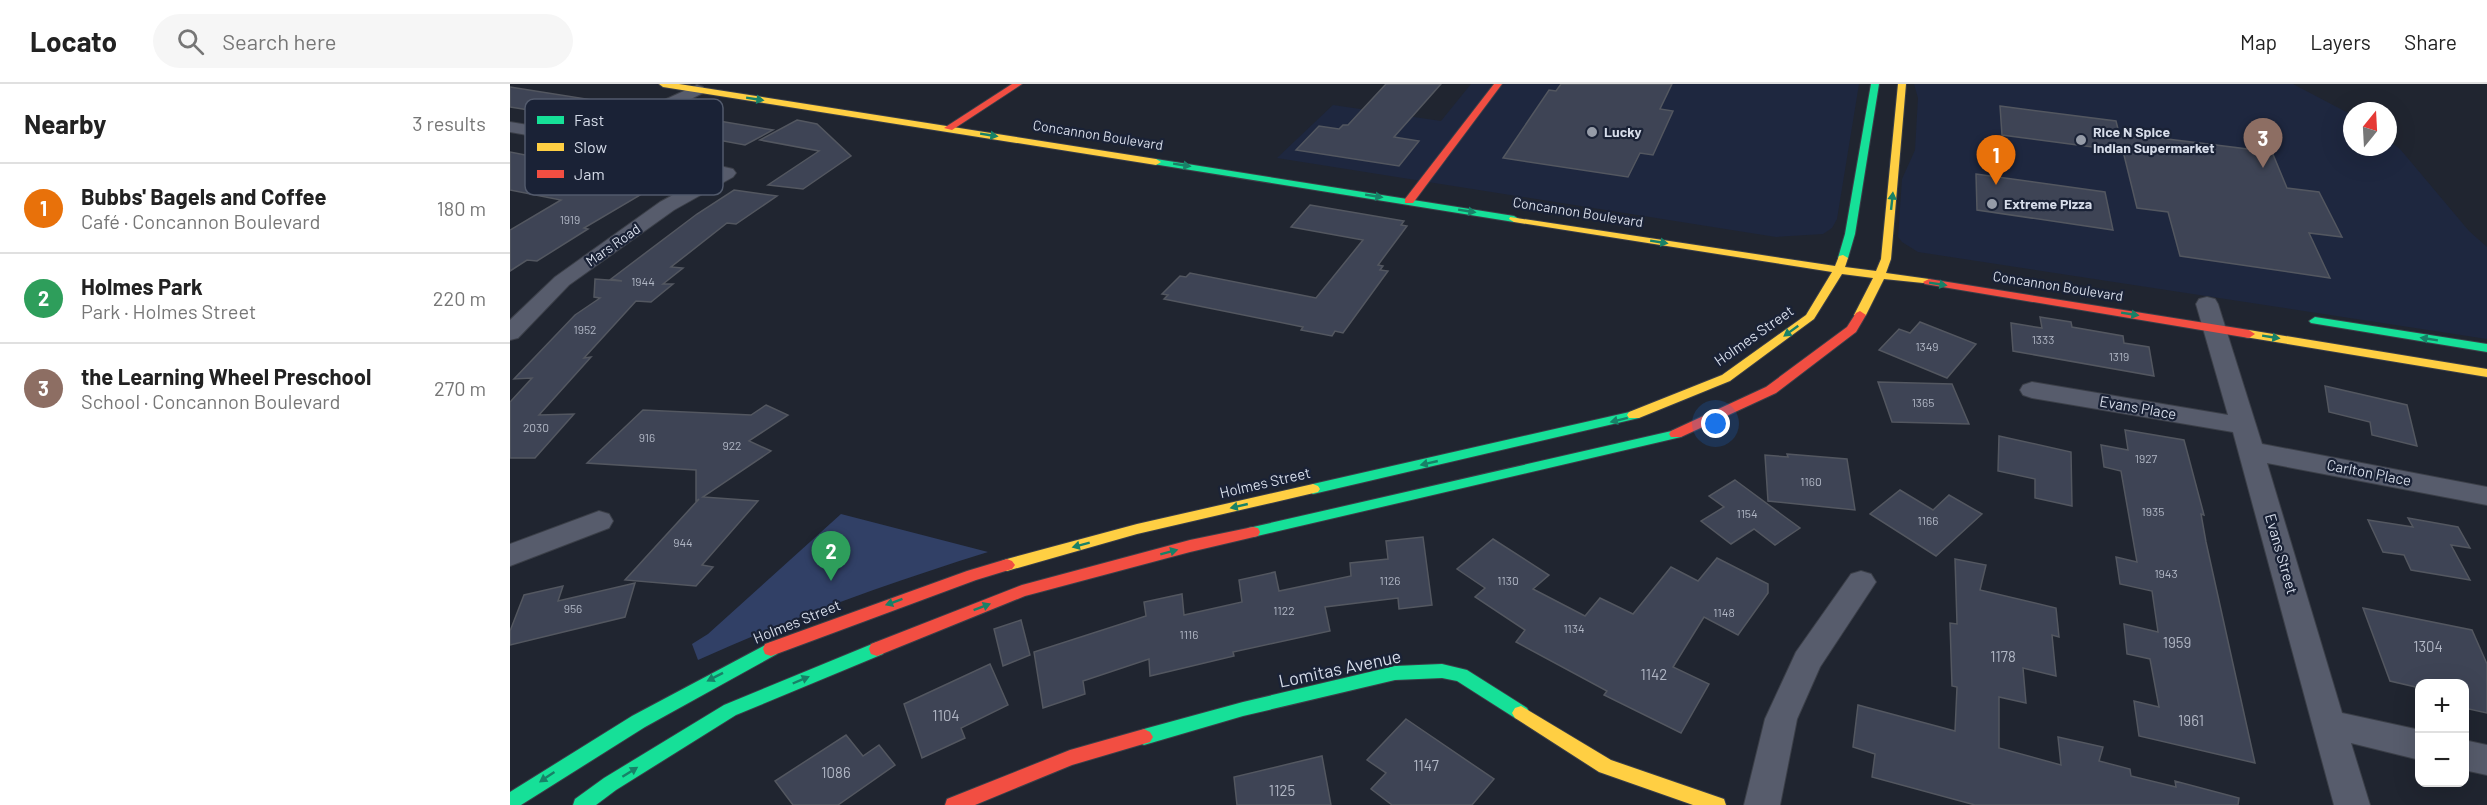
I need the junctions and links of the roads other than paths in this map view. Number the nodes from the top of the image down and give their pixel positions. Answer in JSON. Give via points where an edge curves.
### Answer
{"nodes":[{"id":1,"x":663,"y":84,"type":"edge"},
{"id":2,"x":1018,"y":84,"type":"edge"},
{"id":3,"x":1498,"y":84,"type":"edge"},
{"id":4,"x":1875,"y":84,"type":"edge"},
{"id":5,"x":1902,"y":84,"type":"edge"},
{"id":6,"x":703,"y":87,"type":"edge"},
{"id":7,"x":678,"y":99,"type":"edge"},
{"id":8,"x":951,"y":109,"type":"dead end"},
{"id":9,"x":973,"y":113,"type":"junction"},
{"id":10,"x":997,"y":117,"type":"dead end"},
{"id":11,"x":510,"y":127,"type":"edge"},
{"id":12,"x":950,"y":128,"type":"junction"},
{"id":13,"x":525,"y":130,"type":"edge"},
{"id":14,"x":1403,"y":183,"type":"dead end"},
{"id":15,"x":1427,"y":187,"type":"junction"},
{"id":16,"x":687,"y":195,"type":"edge"},
{"id":17,"x":1409,"y":201,"type":"junction"},
{"id":18,"x":1880,"y":258,"type":"junction"},
{"id":19,"x":1904,"y":261,"type":"dead end"},
{"id":20,"x":1839,"y":269,"type":"junction"},
{"id":21,"x":1880,"y":274,"type":"junction"},
{"id":22,"x":2209,"y":310,"type":"junction"},
{"id":23,"x":2298,"y":318,"type":"dead end"},
{"id":24,"x":510,"y":333,"type":"edge"},
{"id":25,"x":2487,"y":348,"type":"edge"},
{"id":26,"x":2487,"y":373,"type":"edge"},
{"id":27,"x":2032,"y":390,"type":"dead end"},
{"id":28,"x":2248,"y":439,"type":"junction"},
{"id":29,"x":2487,"y":496,"type":"edge"},
{"id":30,"x":599,"y":521,"type":"dead end"},
{"id":31,"x":510,"y":555,"type":"edge"},
{"id":32,"x":1861,"y":582,"type":"dead end"},
{"id":33,"x":2330,"y":724,"type":"junction"},
{"id":34,"x":2415,"y":744,"type":"edge"},
{"id":35,"x":2469,"y":756,"type":"edge"},
{"id":36,"x":2487,"y":760,"type":"edge"},
{"id":37,"x":510,"y":802,"type":"edge"},
{"id":38,"x":582,"y":805,"type":"edge"},
{"id":39,"x":954,"y":805,"type":"edge"},
{"id":40,"x":1717,"y":805,"type":"edge"},
{"id":41,"x":1762,"y":805,"type":"edge"},
{"id":42,"x":2352,"y":805,"type":"edge"}],
"edges":[{"from":1,"to":6,"type":"main road","name":"Concannon Boulevard"},
{"from":2,"to":9,"type":"main road"},
{"from":3,"to":15,"type":"main road"},
{"from":4,"to":20,"type":"main road","name":"Holmes Street","via":[[1850,234]]},
{"from":18,"to":5,"type":"main road","one_way":true},
{"from":6,"to":7,"type":"street"},
{"from":6,"to":12,"type":"main road","name":"Concannon Boulevard","one_way":true},
{"from":8,"to":9,"type":"main road"},
{"from":9,"to":10,"type":"main road"},
{"from":9,"to":12,"type":"main road"},
{"from":11,"to":13,"type":"street"},
{"from":12,"to":17,"type":"main road","name":"Concannon Boulevard","one_way":true},
{"from":14,"to":15,"type":"main road"},
{"from":15,"to":17,"type":"main road"},
{"from":16,"to":24,"type":"street","name":"Mars Road","via":[[562,281]]},
{"from":17,"to":20,"type":"main road","name":"Concannon Boulevard","one_way":true},
{"from":18,"to":19,"type":"main road"},
{"from":18,"to":21,"type":"main road"},
{"from":20,"to":21,"type":"main road","name":"Concannon Boulevard"},
{"from":20,"to":37,"type":"main road","name":"Holmes Street","one_way":true,"via":[[1810,317],[1726,378],[1626,418],[1137,529],[972,574],[783,642],[676,698]]},
{"from":21,"to":22,"type":"main road","name":"Concannon Boulevard","one_way":true},
{"from":38,"to":21,"type":"main road","one_way":true,"via":[[730,710],[1022,591],[1190,546],[1670,437],[1771,390],[1852,329]]},
{"from":22,"to":26,"type":"main road","name":"Concannon Boulevard","one_way":true},
{"from":22,"to":28,"type":"street","name":"Evans Street"},
{"from":25,"to":23,"type":"main road","one_way":true},
{"from":27,"to":28,"type":"street","name":"Evans Place"},
{"from":28,"to":29,"type":"street","name":"Carlton Place"},
{"from":28,"to":33,"type":"street","name":"Evans Street"},
{"from":30,"to":31,"type":"street"},
{"from":32,"to":41,"type":"street","via":[[1807,661],[1781,719]]},
{"from":33,"to":34,"type":"street"},
{"from":33,"to":42,"type":"street","name":"Evans Street"},
{"from":35,"to":36,"type":"street"},
{"from":39,"to":40,"type":"main road","name":"Lomitas Avenue","via":[[1070,758],[1243,709],[1395,673],[1442,672],[1461,675],[1605,766]]}]}
